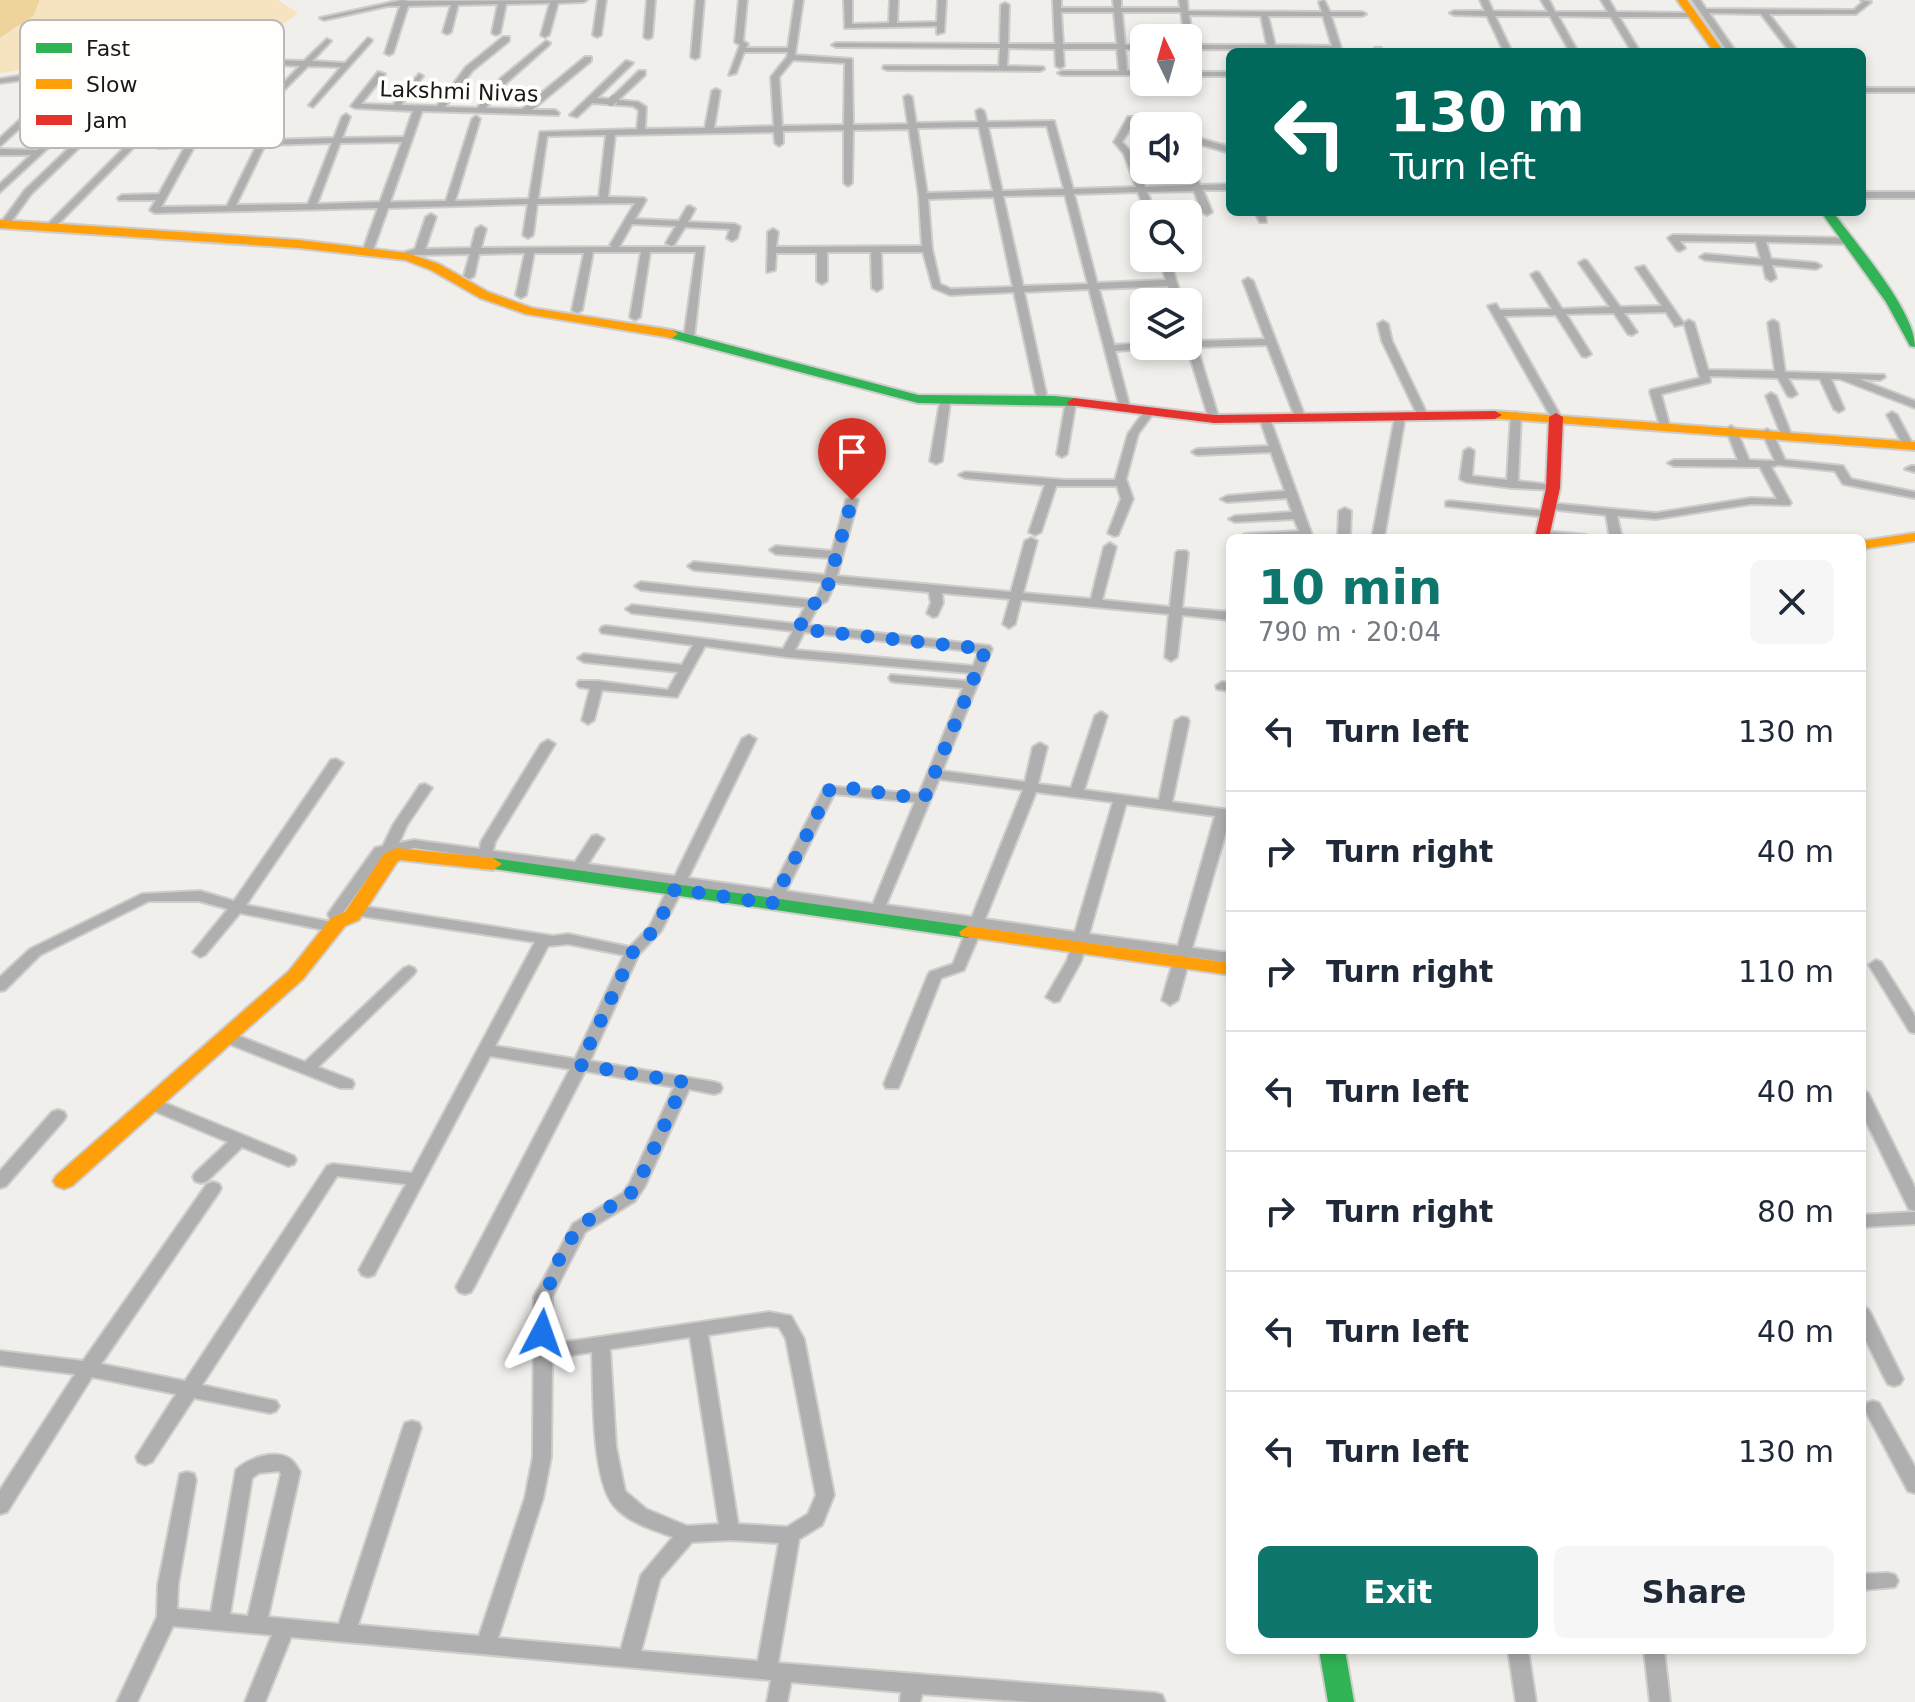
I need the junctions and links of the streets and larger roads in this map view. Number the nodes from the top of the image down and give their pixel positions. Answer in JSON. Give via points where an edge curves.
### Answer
{"nodes":[{"id":1,"x":555,"y":0,"type":"edge"},
{"id":2,"x":583,"y":0,"type":"edge"},
{"id":3,"x":602,"y":0,"type":"edge"},
{"id":4,"x":651,"y":0,"type":"edge"},
{"id":5,"x":700,"y":0,"type":"edge"},
{"id":6,"x":743,"y":0,"type":"edge"},
{"id":7,"x":799,"y":0,"type":"edge"},
{"id":8,"x":848,"y":0,"type":"edge"},
{"id":9,"x":894,"y":0,"type":"edge"},
{"id":10,"x":942,"y":0,"type":"edge"},
{"id":11,"x":1183,"y":0,"type":"edge"},
{"id":12,"x":1484,"y":0,"type":"edge"},
{"id":13,"x":1545,"y":0,"type":"edge"},
{"id":14,"x":1605,"y":0,"type":"edge"},
{"id":15,"x":1865,"y":0,"type":"edge"},
{"id":16,"x":455,"y":1,"type":"edge"},
{"id":17,"x":502,"y":1,"type":"edge"},
{"id":18,"x":406,"y":2,"type":"edge"},
{"id":19,"x":1323,"y":2,"type":"dead end"},
{"id":20,"x":1005,"y":5,"type":"dead end"},
{"id":21,"x":1057,"y":5,"type":"edge"},
{"id":22,"x":1117,"y":5,"type":"edge"},
{"id":23,"x":1688,"y":7,"type":"edge"},
{"id":24,"x":1185,"y":12,"type":"junction"},
{"id":25,"x":1764,"y":12,"type":"junction"},
{"id":26,"x":1454,"y":13,"type":"dead end"},
{"id":27,"x":1490,"y":13,"type":"junction"},
{"id":28,"x":1264,"y":14,"type":"junction"},
{"id":29,"x":1327,"y":14,"type":"junction"},
{"id":30,"x":1362,"y":14,"type":"dead end"},
{"id":31,"x":1553,"y":14,"type":"junction"},
{"id":32,"x":1614,"y":14,"type":"junction"},
{"id":33,"x":324,"y":18,"type":"dead end"},
{"id":34,"x":941,"y":24,"type":"junction"},
{"id":35,"x":1186,"y":24,"type":"edge"},
{"id":36,"x":893,"y":25,"type":"junction"},
{"id":37,"x":447,"y":32,"type":"dead end"},
{"id":38,"x":496,"y":33,"type":"dead end"},
{"id":39,"x":597,"y":35,"type":"dead end"},
{"id":40,"x":648,"y":37,"type":"dead end"},
{"id":41,"x":506,"y":39,"type":"dead end"},
{"id":42,"x":368,"y":40,"type":"dead end"},
{"id":43,"x":327,"y":41,"type":"dead end"},
{"id":44,"x":836,"y":45,"type":"dead end"},
{"id":45,"x":940,"y":46,"type":"junction"},
{"id":46,"x":1003,"y":46,"type":"junction"},
{"id":47,"x":1059,"y":47,"type":"junction"},
{"id":48,"x":1120,"y":47,"type":"junction"},
{"id":49,"x":1130,"y":47,"type":"edge"},
{"id":50,"x":1202,"y":47,"type":"edge"},
{"id":51,"x":1272,"y":48,"type":"joint"},
{"id":52,"x":1337,"y":48,"type":"edge"},
{"id":53,"x":1506,"y":48,"type":"edge"},
{"id":54,"x":1572,"y":48,"type":"edge"},
{"id":55,"x":1634,"y":48,"type":"edge"},
{"id":56,"x":1706,"y":48,"type":"edge"},
{"id":57,"x":1716,"y":48,"type":"edge"},
{"id":58,"x":1728,"y":48,"type":"edge"},
{"id":59,"x":1791,"y":48,"type":"edge"},
{"id":60,"x":742,"y":50,"type":"junction"},
{"id":61,"x":389,"y":53,"type":"dead end"},
{"id":62,"x":791,"y":54,"type":"junction"},
{"id":63,"x":695,"y":57,"type":"dead end"},
{"id":64,"x":588,"y":59,"type":"dead end"},
{"id":65,"x":284,"y":63,"type":"edge"},
{"id":66,"x":304,"y":63,"type":"junction"},
{"id":67,"x":629,"y":63,"type":"dead end"},
{"id":68,"x":346,"y":65,"type":"junction"},
{"id":69,"x":887,"y":68,"type":"dead end"},
{"id":70,"x":1003,"y":69,"type":"junction"},
{"id":71,"x":1040,"y":69,"type":"dead end"},
{"id":72,"x":642,"y":73,"type":"dead end"},
{"id":73,"x":732,"y":73,"type":"dead end"},
{"id":74,"x":1123,"y":73,"type":"junction"},
{"id":75,"x":1130,"y":73,"type":"edge"},
{"id":76,"x":381,"y":74,"type":"dead end"},
{"id":77,"x":1202,"y":74,"type":"edge"},
{"id":78,"x":1226,"y":74,"type":"edge"},
{"id":79,"x":419,"y":76,"type":"dead end"},
{"id":80,"x":20,"y":78,"type":"edge"},
{"id":81,"x":0,"y":81,"type":"edge"},
{"id":82,"x":284,"y":86,"type":"edge"},
{"id":83,"x":1866,"y":90,"type":"edge"},
{"id":84,"x":1915,"y":90,"type":"edge"},
{"id":85,"x":716,"y":91,"type":"dead end"},
{"id":86,"x":908,"y":97,"type":"dead end"},
{"id":87,"x":590,"y":100,"type":"junction"},
{"id":88,"x":613,"y":100,"type":"dead end"},
{"id":89,"x":313,"y":105,"type":"dead end"},
{"id":90,"x":395,"y":108,"type":"junction"},
{"id":91,"x":418,"y":109,"type":"junction"},
{"id":92,"x":439,"y":109,"type":"junction"},
{"id":93,"x":980,"y":111,"type":"dead end"},
{"id":94,"x":524,"y":112,"type":"junction"},
{"id":95,"x":555,"y":113,"type":"dead end"},
{"id":96,"x":478,"y":115,"type":"junction"},
{"id":97,"x":574,"y":115,"type":"dead end"},
{"id":98,"x":346,"y":117,"type":"dead end"},
{"id":99,"x":546,"y":121,"type":"dead end"},
{"id":100,"x":1130,"y":121,"type":"edge"},
{"id":101,"x":20,"y":122,"type":"edge"},
{"id":102,"x":983,"y":125,"type":"junction"},
{"id":103,"x":914,"y":126,"type":"junction"},
{"id":104,"x":847,"y":128,"type":"junction"},
{"id":105,"x":779,"y":130,"type":"junction"},
{"id":106,"x":709,"y":131,"type":"junction"},
{"id":107,"x":611,"y":132,"type":"junction"},
{"id":108,"x":641,"y":132,"type":"junction"},
{"id":109,"x":545,"y":134,"type":"junction"},
{"id":110,"x":1202,"y":137,"type":"edge"},
{"id":111,"x":1226,"y":137,"type":"edge"},
{"id":112,"x":408,"y":139,"type":"junction"},
{"id":113,"x":339,"y":140,"type":"junction"},
{"id":114,"x":284,"y":141,"type":"edge"},
{"id":115,"x":1202,"y":141,"type":"edge"},
{"id":116,"x":0,"y":143,"type":"edge"},
{"id":117,"x":779,"y":143,"type":"dead end"},
{"id":118,"x":43,"y":148,"type":"edge"},
{"id":119,"x":74,"y":148,"type":"edge"},
{"id":120,"x":129,"y":148,"type":"edge"},
{"id":121,"x":188,"y":148,"type":"edge"},
{"id":122,"x":259,"y":148,"type":"edge"},
{"id":123,"x":1226,"y":149,"type":"edge"},
{"id":124,"x":0,"y":152,"type":"edge"},
{"id":125,"x":37,"y":153,"type":"junction"},
{"id":126,"x":1130,"y":158,"type":"edge"},
{"id":127,"x":848,"y":183,"type":"dead end"},
{"id":128,"x":1141,"y":184,"type":"edge"},
{"id":129,"x":1196,"y":184,"type":"edge"},
{"id":130,"x":1197,"y":187,"type":"junction"},
{"id":131,"x":1226,"y":187,"type":"edge"},
{"id":132,"x":0,"y":189,"type":"edge"},
{"id":133,"x":1143,"y":189,"type":"junction"},
{"id":134,"x":1069,"y":192,"type":"junction"},
{"id":135,"x":997,"y":194,"type":"junction"},
{"id":136,"x":1866,"y":195,"type":"edge"},
{"id":137,"x":1915,"y":195,"type":"edge"},
{"id":138,"x":923,"y":196,"type":"junction"},
{"id":139,"x":162,"y":197,"type":"junction"},
{"id":140,"x":122,"y":198,"type":"dead end"},
{"id":141,"x":603,"y":200,"type":"junction"},
{"id":142,"x":1147,"y":200,"type":"edge"},
{"id":143,"x":535,"y":202,"type":"junction"},
{"id":144,"x":450,"y":203,"type":"junction"},
{"id":145,"x":387,"y":205,"type":"junction"},
{"id":146,"x":312,"y":206,"type":"junction"},
{"id":147,"x":230,"y":208,"type":"junction"},
{"id":148,"x":690,"y":209,"type":"dead end"},
{"id":149,"x":1207,"y":212,"type":"dead end"},
{"id":150,"x":1830,"y":216,"type":"edge"},
{"id":151,"x":1845,"y":216,"type":"edge"},
{"id":152,"x":431,"y":217,"type":"dead end"},
{"id":153,"x":629,"y":221,"type":"junction"},
{"id":154,"x":3,"y":224,"type":"edge"},
{"id":155,"x":681,"y":224,"type":"junction"},
{"id":156,"x":51,"y":226,"type":"junction"},
{"id":157,"x":481,"y":229,"type":"dead end"},
{"id":158,"x":773,"y":232,"type":"dead end"},
{"id":159,"x":528,"y":235,"type":"dead end"},
{"id":160,"x":732,"y":238,"type":"dead end"},
{"id":161,"x":1760,"y":238,"type":"junction"},
{"id":162,"x":1848,"y":241,"type":"junction"},
{"id":163,"x":671,"y":243,"type":"dead end"},
{"id":164,"x":615,"y":245,"type":"dead end"},
{"id":165,"x":646,"y":248,"type":"junction"},
{"id":166,"x":1680,"y":248,"type":"dead end"},
{"id":167,"x":589,"y":249,"type":"junction"},
{"id":168,"x":822,"y":249,"type":"junction"},
{"id":169,"x":876,"y":249,"type":"junction"},
{"id":170,"x":927,"y":249,"type":"junction"},
{"id":171,"x":368,"y":250,"type":"junction"},
{"id":172,"x":530,"y":250,"type":"junction"},
{"id":173,"x":771,"y":250,"type":"junction"},
{"id":174,"x":476,"y":251,"type":"junction"},
{"id":175,"x":419,"y":252,"type":"junction"},
{"id":176,"x":398,"y":256,"type":"junction"},
{"id":177,"x":1705,"y":257,"type":"dead end"},
{"id":178,"x":1767,"y":262,"type":"junction"},
{"id":179,"x":1584,"y":263,"type":"dead end"},
{"id":180,"x":1816,"y":266,"type":"dead end"},
{"id":181,"x":1641,"y":268,"type":"dead end"},
{"id":182,"x":770,"y":270,"type":"dead end"},
{"id":183,"x":1168,"y":272,"type":"edge"},
{"id":184,"x":1536,"y":275,"type":"dead end"},
{"id":185,"x":469,"y":276,"type":"dead end"},
{"id":186,"x":1771,"y":278,"type":"dead end"},
{"id":187,"x":822,"y":281,"type":"dead end"},
{"id":188,"x":1248,"y":281,"type":"dead end"},
{"id":189,"x":1172,"y":283,"type":"junction"},
{"id":190,"x":1095,"y":287,"type":"junction"},
{"id":191,"x":877,"y":288,"type":"dead end"},
{"id":192,"x":1174,"y":288,"type":"edge"},
{"id":193,"x":1018,"y":289,"type":"junction"},
{"id":194,"x":521,"y":295,"type":"dead end"},
{"id":195,"x":1668,"y":309,"type":"junction"},
{"id":196,"x":577,"y":310,"type":"dead end"},
{"id":197,"x":1617,"y":310,"type":"junction"},
{"id":198,"x":1557,"y":312,"type":"junction"},
{"id":199,"x":1915,"y":314,"type":"edge"},
{"id":200,"x":635,"y":317,"type":"dead end"},
{"id":201,"x":1773,"y":323,"type":"dead end"},
{"id":202,"x":1383,"y":324,"type":"dead end"},
{"id":203,"x":1632,"y":332,"type":"dead end"},
{"id":204,"x":689,"y":337,"type":"junction"},
{"id":205,"x":1202,"y":341,"type":"edge"},
{"id":206,"x":1272,"y":342,"type":"junction"},
{"id":207,"x":1915,"y":343,"type":"edge"},
{"id":208,"x":1130,"y":347,"type":"edge"},
{"id":209,"x":1110,"y":348,"type":"junction"},
{"id":210,"x":1586,"y":354,"type":"dead end"},
{"id":211,"x":1195,"y":360,"type":"edge"},
{"id":212,"x":1705,"y":373,"type":"junction"},
{"id":213,"x":1780,"y":373,"type":"junction"},
{"id":214,"x":1824,"y":375,"type":"junction"},
{"id":215,"x":1841,"y":376,"type":"junction"},
{"id":216,"x":1880,"y":377,"type":"dead end"},
{"id":217,"x":1792,"y":394,"type":"dead end"},
{"id":218,"x":1771,"y":396,"type":"dead end"},
{"id":219,"x":1042,"y":398,"type":"junction"},
{"id":220,"x":1071,"y":401,"type":"junction"},
{"id":221,"x":945,"y":402,"type":"junction"},
{"id":222,"x":1915,"y":405,"type":"edge"},
{"id":223,"x":1125,"y":408,"type":"junction"},
{"id":224,"x":1839,"y":409,"type":"dead end"},
{"id":225,"x":1150,"y":411,"type":"junction"},
{"id":226,"x":1516,"y":415,"type":"junction"},
{"id":227,"x":1892,"y":415,"type":"dead end"},
{"id":228,"x":1423,"y":416,"type":"junction"},
{"id":229,"x":1300,"y":417,"type":"junction"},
{"id":230,"x":1400,"y":417,"type":"junction"},
{"id":231,"x":1556,"y":417,"type":"junction"},
{"id":232,"x":1214,"y":419,"type":"junction"},
{"id":233,"x":1265,"y":419,"type":"junction"},
{"id":234,"x":1664,"y":424,"type":"junction"},
{"id":235,"x":1731,"y":429,"type":"junction"},
{"id":236,"x":1777,"y":433,"type":"junction"},
{"id":237,"x":1912,"y":446,"type":"edge"},
{"id":238,"x":1275,"y":449,"type":"junction"},
{"id":239,"x":1469,"y":451,"type":"dead end"},
{"id":240,"x":1197,"y":452,"type":"dead end"},
{"id":241,"x":1062,"y":454,"type":"dead end"},
{"id":242,"x":936,"y":461,"type":"dead end"},
{"id":243,"x":1674,"y":463,"type":"dead end"},
{"id":244,"x":1781,"y":463,"type":"junction"},
{"id":245,"x":1745,"y":465,"type":"junction"},
{"id":246,"x":1764,"y":465,"type":"junction"},
{"id":247,"x":965,"y":475,"type":"dead end"},
{"id":248,"x":1052,"y":482,"type":"junction"},
{"id":249,"x":1122,"y":483,"type":"junction"},
{"id":250,"x":1512,"y":485,"type":"junction"},
{"id":251,"x":1291,"y":494,"type":"junction"},
{"id":252,"x":1915,"y":495,"type":"edge"},
{"id":253,"x":1227,"y":499,"type":"dead end"},
{"id":254,"x":852,"y":500,"type":"dead end"},
{"id":255,"x":1550,"y":503,"type":"junction"},
{"id":256,"x":1450,"y":504,"type":"dead end"},
{"id":257,"x":1345,"y":511,"type":"dead end"},
{"id":258,"x":1611,"y":512,"type":"junction"},
{"id":259,"x":1298,"y":515,"type":"junction"},
{"id":260,"x":1235,"y":519,"type":"dead end"},
{"id":261,"x":1114,"y":533,"type":"dead end"},
{"id":262,"x":1305,"y":534,"type":"edge"},
{"id":263,"x":1344,"y":534,"type":"edge"},
{"id":264,"x":1379,"y":534,"type":"edge"},
{"id":265,"x":1543,"y":534,"type":"edge"},
{"id":266,"x":1615,"y":534,"type":"edge"},
{"id":267,"x":1915,"y":537,"type":"edge"},
{"id":268,"x":1866,"y":544,"type":"edge"},
{"id":269,"x":1110,"y":547,"type":"dead end"},
{"id":270,"x":776,"y":550,"type":"dead end"},
{"id":271,"x":1182,"y":553,"type":"dead end"},
{"id":272,"x":834,"y":555,"type":"junction"},
{"id":273,"x":694,"y":566,"type":"dead end"},
{"id":274,"x":831,"y":578,"type":"junction"},
{"id":275,"x":641,"y":586,"type":"dead end"},
{"id":276,"x":935,"y":588,"type":"junction"},
{"id":277,"x":1018,"y":596,"type":"junction"},
{"id":278,"x":1096,"y":602,"type":"junction"},
{"id":279,"x":813,"y":604,"type":"junction"},
{"id":280,"x":632,"y":609,"type":"dead end"},
{"id":281,"x":1177,"y":611,"type":"junction"},
{"id":282,"x":933,"y":613,"type":"dead end"},
{"id":283,"x":1226,"y":616,"type":"edge"},
{"id":284,"x":1009,"y":624,"type":"dead end"},
{"id":285,"x":798,"y":629,"type":"junction"},
{"id":286,"x":606,"y":630,"type":"dead end"},
{"id":287,"x":701,"y":642,"type":"junction"},
{"id":288,"x":787,"y":653,"type":"junction"},
{"id":289,"x":1171,"y":657,"type":"dead end"},
{"id":290,"x":584,"y":658,"type":"dead end"},
{"id":291,"x":686,"y":669,"type":"junction"},
{"id":292,"x":978,"y":670,"type":"junction"},
{"id":293,"x":895,"y":678,"type":"dead end"},
{"id":294,"x":971,"y":685,"type":"junction"},
{"id":295,"x":1101,"y":716,"type":"dead end"},
{"id":296,"x":588,"y":720,"type":"dead end"},
{"id":297,"x":1182,"y":721,"type":"dead end"},
{"id":298,"x":749,"y":739,"type":"dead end"},
{"id":299,"x":548,"y":744,"type":"dead end"},
{"id":300,"x":1040,"y":747,"type":"dead end"},
{"id":301,"x":336,"y":763,"type":"dead end"},
{"id":302,"x":934,"y":774,"type":"junction"},
{"id":303,"x":1031,"y":787,"type":"junction"},
{"id":304,"x":425,"y":788,"type":"dead end"},
{"id":305,"x":1076,"y":793,"type":"junction"},
{"id":306,"x":924,"y":799,"type":"junction"},
{"id":307,"x":1121,"y":799,"type":"junction"},
{"id":308,"x":1165,"y":805,"type":"junction"},
{"id":309,"x":1226,"y":813,"type":"edge"},
{"id":310,"x":1226,"y":816,"type":"edge"},
{"id":311,"x":597,"y":839,"type":"dead end"},
{"id":312,"x":394,"y":850,"type":"junction"},
{"id":313,"x":485,"y":857,"type":"junction"},
{"id":314,"x":576,"y":871,"type":"junction"},
{"id":315,"x":677,"y":885,"type":"junction"},
{"id":316,"x":775,"y":899,"type":"junction"},
{"id":317,"x":237,"y":907,"type":"junction"},
{"id":318,"x":355,"y":910,"type":"junction"},
{"id":319,"x":876,"y":914,"type":"junction"},
{"id":320,"x":336,"y":924,"type":"junction"},
{"id":321,"x":976,"y":928,"type":"junction"},
{"id":322,"x":550,"y":940,"type":"junction"},
{"id":323,"x":1079,"y":942,"type":"junction"},
{"id":324,"x":200,"y":952,"type":"dead end"},
{"id":325,"x":633,"y":952,"type":"junction"},
{"id":326,"x":1182,"y":956,"type":"junction"},
{"id":327,"x":1226,"y":958,"type":"edge"},
{"id":328,"x":1876,"y":965,"type":"dead end"},
{"id":329,"x":1226,"y":968,"type":"edge"},
{"id":330,"x":409,"y":971,"type":"dead end"},
{"id":331,"x":0,"y":986,"type":"edge"},
{"id":332,"x":1054,"y":997,"type":"dead end"},
{"id":333,"x":1170,"y":1000,"type":"dead end"},
{"id":334,"x":1915,"y":1028,"type":"edge"},
{"id":335,"x":229,"y":1038,"type":"junction"},
{"id":336,"x":485,"y":1050,"type":"junction"},
{"id":337,"x":580,"y":1065,"type":"junction"},
{"id":338,"x":307,"y":1069,"type":"junction"},
{"id":339,"x":684,"y":1082,"type":"junction"},
{"id":340,"x":346,"y":1084,"type":"dead end"},
{"id":341,"x":892,"y":1084,"type":"dead end"},
{"id":342,"x":714,"y":1088,"type":"dead end"},
{"id":343,"x":153,"y":1104,"type":"junction"},
{"id":344,"x":1866,"y":1105,"type":"edge"},
{"id":345,"x":58,"y":1116,"type":"dead end"},
{"id":346,"x":240,"y":1140,"type":"junction"},
{"id":347,"x":288,"y":1160,"type":"dead end"},
{"id":348,"x":416,"y":1179,"type":"junction"},
{"id":349,"x":64,"y":1181,"type":"dead end"},
{"id":350,"x":0,"y":1182,"type":"edge"},
{"id":351,"x":1915,"y":1205,"type":"edge"},
{"id":352,"x":1915,"y":1218,"type":"edge"},
{"id":353,"x":1866,"y":1221,"type":"edge"},
{"id":354,"x":368,"y":1270,"type":"dead end"},
{"id":355,"x":465,"y":1287,"type":"dead end"},
{"id":356,"x":1866,"y":1322,"type":"edge"},
{"id":357,"x":698,"y":1330,"type":"junction"},
{"id":358,"x":601,"y":1344,"type":"junction"},
{"id":359,"x":543,"y":1352,"type":"junction"},
{"id":360,"x":0,"y":1358,"type":"edge"},
{"id":361,"x":88,"y":1369,"type":"junction"},
{"id":362,"x":1894,"y":1379,"type":"dead end"},
{"id":363,"x":188,"y":1392,"type":"junction"},
{"id":364,"x":270,"y":1406,"type":"dead end"},
{"id":365,"x":1873,"y":1408,"type":"dead end"},
{"id":366,"x":412,"y":1428,"type":"dead end"},
{"id":367,"x":145,"y":1457,"type":"dead end"},
{"id":368,"x":187,"y":1480,"type":"dead end"},
{"id":369,"x":1915,"y":1485,"type":"edge"},
{"id":370,"x":0,"y":1506,"type":"edge"},
{"id":371,"x":730,"y":1532,"type":"junction"},
{"id":372,"x":687,"y":1534,"type":"junction"},
{"id":373,"x":790,"y":1535,"type":"junction"},
{"id":374,"x":1888,"y":1581,"type":"dead end"},
{"id":375,"x":1866,"y":1582,"type":"edge"},
{"id":376,"x":167,"y":1617,"type":"junction"},
{"id":377,"x":219,"y":1622,"type":"junction"},
{"id":378,"x":256,"y":1625,"type":"junction"},
{"id":379,"x":285,"y":1627,"type":"junction"},
{"id":380,"x":346,"y":1633,"type":"junction"},
{"id":381,"x":486,"y":1645,"type":"junction"},
{"id":382,"x":1333,"y":1654,"type":"edge"},
{"id":383,"x":1519,"y":1654,"type":"edge"},
{"id":384,"x":1654,"y":1654,"type":"edge"},
{"id":385,"x":629,"y":1658,"type":"junction"},
{"id":386,"x":775,"y":1672,"type":"junction"},
{"id":387,"x":912,"y":1693,"type":"edge"},
{"id":388,"x":1056,"y":1698,"type":"edge"},
{"id":389,"x":127,"y":1702,"type":"edge"},
{"id":390,"x":255,"y":1702,"type":"edge"},
{"id":391,"x":777,"y":1702,"type":"edge"},
{"id":392,"x":1155,"y":1702,"type":"edge"},
{"id":393,"x":1341,"y":1702,"type":"edge"},
{"id":394,"x":1526,"y":1702,"type":"edge"},
{"id":395,"x":1660,"y":1702,"type":"edge"}],
"edges":[{"from":1,"to":2,"type":"street"},
{"from":1,"to":17,"type":"street"},
{"from":1,"to":96,"type":"street","via":[[546,39],[503,81]]},
{"from":3,"to":39,"type":"street"},
{"from":4,"to":40,"type":"street"},
{"from":5,"to":63,"type":"street"},
{"from":6,"to":60,"type":"street"},
{"from":7,"to":62,"type":"street"},
{"from":8,"to":36,"type":"street","via":[[848,26]]},
{"from":9,"to":36,"type":"street"},
{"from":10,"to":34,"type":"street"},
{"from":11,"to":24,"type":"street"},
{"from":12,"to":27,"type":"street"},
{"from":13,"to":31,"type":"street"},
{"from":14,"to":32,"type":"street"},
{"from":15,"to":25,"type":"street","via":[[1856,12]]},
{"from":16,"to":17,"type":"street"},
{"from":16,"to":18,"type":"street"},
{"from":16,"to":37,"type":"street"},
{"from":17,"to":38,"type":"street"},
{"from":18,"to":33,"type":"street"},
{"from":18,"to":61,"type":"street"},
{"from":19,"to":29,"type":"street"},
{"from":20,"to":46,"type":"street"},
{"from":21,"to":22,"type":"street"},
{"from":21,"to":47,"type":"street"},
{"from":22,"to":24,"type":"street"},
{"from":22,"to":48,"type":"street"},
{"from":23,"to":25,"type":"street"},
{"from":23,"to":32,"type":"street"},
{"from":23,"to":56,"type":"street"},
{"from":23,"to":57,"type":"street"},
{"from":23,"to":58,"type":"street"},
{"from":24,"to":28,"type":"street"},
{"from":24,"to":35,"type":"street"},
{"from":25,"to":59,"type":"street"},
{"from":26,"to":27,"type":"street"},
{"from":27,"to":31,"type":"street"},
{"from":27,"to":53,"type":"street"},
{"from":28,"to":29,"type":"street"},
{"from":28,"to":51,"type":"street"},
{"from":29,"to":30,"type":"street"},
{"from":29,"to":52,"type":"street"},
{"from":31,"to":32,"type":"street"},
{"from":31,"to":54,"type":"street"},
{"from":32,"to":55,"type":"street"},
{"from":34,"to":36,"type":"street"},
{"from":34,"to":45,"type":"street"},
{"from":41,"to":92,"type":"street","via":[[469,69]]},
{"from":42,"to":68,"type":"street"},
{"from":43,"to":66,"type":"street"},
{"from":44,"to":45,"type":"street"},
{"from":45,"to":46,"type":"street"},
{"from":46,"to":47,"type":"street"},
{"from":46,"to":70,"type":"street"},
{"from":47,"to":48,"type":"street"},
{"from":47,"to":74,"type":"street","via":[[1061,70]]},
{"from":48,"to":49,"type":"street"},
{"from":48,"to":74,"type":"street"},
{"from":50,"to":51,"type":"street"},
{"from":60,"to":62,"type":"street"},
{"from":60,"to":73,"type":"street"},
{"from":62,"to":104,"type":"street","via":[[849,61]]},
{"from":62,"to":105,"type":"street","via":[[775,77]]},
{"from":64,"to":94,"type":"street"},
{"from":65,"to":66,"type":"street"},
{"from":66,"to":68,"type":"street"},
{"from":66,"to":82,"type":"street"},
{"from":67,"to":87,"type":"street"},
{"from":68,"to":89,"type":"street"},
{"from":69,"to":70,"type":"street"},
{"from":70,"to":71,"type":"street"},
{"from":72,"to":88,"type":"street"},
{"from":74,"to":75,"type":"street"},
{"from":76,"to":90,"type":"street","name":"Lakshmi Nivas","via":[[355,106]]},
{"from":77,"to":78,"type":"street"},
{"from":79,"to":90,"type":"street"},
{"from":80,"to":81,"type":"street"},
{"from":83,"to":84,"type":"street"},
{"from":85,"to":106,"type":"street"},
{"from":86,"to":103,"type":"street"},
{"from":87,"to":97,"type":"street"},
{"from":87,"to":108,"type":"street","via":[[643,109]]},
{"from":90,"to":91,"type":"street","name":"Lakshmi Nivas"},
{"from":91,"to":92,"type":"street","name":"Lakshmi Nivas"},
{"from":91,"to":112,"type":"street"},
{"from":92,"to":96,"type":"street","name":"Lakshmi Nivas"},
{"from":93,"to":102,"type":"street"},
{"from":94,"to":95,"type":"street","name":"Lakshmi Nivas"},
{"from":94,"to":96,"type":"street","name":"Lakshmi Nivas"},
{"from":96,"to":144,"type":"street"},
{"from":98,"to":113,"type":"street"},
{"from":99,"to":109,"type":"street"},
{"from":100,"to":126,"type":"street","via":[[1118,142]]},
{"from":101,"to":116,"type":"street"},
{"from":102,"to":103,"type":"street"},
{"from":102,"to":134,"type":"street","via":[[1051,123]]},
{"from":102,"to":135,"type":"street"},
{"from":103,"to":104,"type":"street"},
{"from":103,"to":138,"type":"street"},
{"from":104,"to":105,"type":"street"},
{"from":104,"to":127,"type":"street"},
{"from":105,"to":106,"type":"street"},
{"from":105,"to":117,"type":"street"},
{"from":106,"to":108,"type":"street"},
{"from":107,"to":108,"type":"street"},
{"from":107,"to":109,"type":"street"},
{"from":107,"to":141,"type":"street"},
{"from":109,"to":143,"type":"street"},
{"from":110,"to":111,"type":"street"},
{"from":112,"to":113,"type":"street"},
{"from":112,"to":145,"type":"street"},
{"from":113,"to":114,"type":"street"},
{"from":113,"to":146,"type":"street"},
{"from":115,"to":123,"type":"street"},
{"from":118,"to":125,"type":"street"},
{"from":119,"to":154,"type":"street"},
{"from":120,"to":156,"type":"street"},
{"from":121,"to":139,"type":"street"},
{"from":122,"to":147,"type":"street"},
{"from":124,"to":125,"type":"street"},
{"from":125,"to":132,"type":"street"},
{"from":128,"to":133,"type":"street"},
{"from":129,"to":130,"type":"street"},
{"from":130,"to":131,"type":"street"},
{"from":130,"to":133,"type":"street"},
{"from":130,"to":149,"type":"street"},
{"from":133,"to":134,"type":"street"},
{"from":133,"to":142,"type":"street"},
{"from":134,"to":135,"type":"street"},
{"from":134,"to":190,"type":"street"},
{"from":135,"to":138,"type":"street"},
{"from":135,"to":193,"type":"street"},
{"from":136,"to":137,"type":"street"},
{"from":138,"to":170,"type":"street"},
{"from":139,"to":140,"type":"street"},
{"from":139,"to":147,"type":"street","via":[[155,210]]},
{"from":141,"to":143,"type":"street"},
{"from":141,"to":153,"type":"street","via":[[641,200]]},
{"from":143,"to":144,"type":"street"},
{"from":143,"to":159,"type":"street"},
{"from":144,"to":145,"type":"street"},
{"from":145,"to":146,"type":"street"},
{"from":145,"to":171,"type":"street"},
{"from":146,"to":147,"type":"street"},
{"from":148,"to":155,"type":"street"},
{"from":150,"to":162,"type":"street"},
{"from":151,"to":199,"type":"street"},
{"from":152,"to":175,"type":"street"},
{"from":153,"to":155,"type":"street"},
{"from":153,"to":164,"type":"street"},
{"from":154,"to":156,"type":"street"},
{"from":155,"to":160,"type":"street","via":[[735,227]]},
{"from":155,"to":163,"type":"street"},
{"from":156,"to":171,"type":"street"},
{"from":157,"to":174,"type":"street"},
{"from":158,"to":173,"type":"street"},
{"from":161,"to":162,"type":"street"},
{"from":161,"to":166,"type":"street","via":[[1673,238]]},
{"from":161,"to":178,"type":"street"},
{"from":162,"to":207,"type":"street"},
{"from":165,"to":167,"type":"street"},
{"from":165,"to":200,"type":"street"},
{"from":165,"to":204,"type":"street","via":[[701,249]]},
{"from":167,"to":172,"type":"street"},
{"from":167,"to":196,"type":"street"},
{"from":168,"to":169,"type":"street"},
{"from":168,"to":173,"type":"street"},
{"from":168,"to":187,"type":"street"},
{"from":169,"to":170,"type":"street"},
{"from":169,"to":191,"type":"street"},
{"from":170,"to":193,"type":"street","via":[[942,291]]},
{"from":171,"to":176,"type":"street"},
{"from":172,"to":174,"type":"street"},
{"from":172,"to":194,"type":"street"},
{"from":173,"to":182,"type":"street"},
{"from":174,"to":175,"type":"street"},
{"from":174,"to":185,"type":"street"},
{"from":175,"to":176,"type":"street"},
{"from":176,"to":204,"type":"street","via":[[435,267],[484,295],[530,311]]},
{"from":177,"to":178,"type":"street"},
{"from":178,"to":180,"type":"street"},
{"from":178,"to":186,"type":"street"},
{"from":179,"to":197,"type":"street"},
{"from":181,"to":195,"type":"street"},
{"from":183,"to":189,"type":"street"},
{"from":184,"to":198,"type":"street"},
{"from":188,"to":206,"type":"street"},
{"from":189,"to":190,"type":"street"},
{"from":189,"to":192,"type":"street"},
{"from":190,"to":193,"type":"street"},
{"from":190,"to":209,"type":"street"},
{"from":193,"to":219,"type":"street"},
{"from":195,"to":197,"type":"street"},
{"from":195,"to":212,"type":"street","via":[[1684,324]]},
{"from":197,"to":198,"type":"street"},
{"from":197,"to":203,"type":"street"},
{"from":198,"to":210,"type":"street"},
{"from":198,"to":231,"type":"street","via":[[1495,309]]},
{"from":201,"to":213,"type":"street"},
{"from":202,"to":228,"type":"street"},
{"from":204,"to":221,"type":"street"},
{"from":205,"to":206,"type":"street"},
{"from":206,"to":229,"type":"street"},
{"from":208,"to":209,"type":"street"},
{"from":209,"to":223,"type":"street"},
{"from":211,"to":232,"type":"street"},
{"from":212,"to":213,"type":"street"},
{"from":212,"to":234,"type":"street","via":[[1706,380],[1655,392]]},
{"from":213,"to":214,"type":"street"},
{"from":213,"to":217,"type":"street"},
{"from":214,"to":215,"type":"street"},
{"from":214,"to":224,"type":"street"},
{"from":215,"to":216,"type":"street"},
{"from":215,"to":222,"type":"street"},
{"from":218,"to":236,"type":"street"},
{"from":219,"to":220,"type":"street"},
{"from":219,"to":221,"type":"street"},
{"from":220,"to":223,"type":"street"},
{"from":220,"to":241,"type":"street"},
{"from":221,"to":242,"type":"street"},
{"from":223,"to":225,"type":"street"},
{"from":225,"to":232,"type":"street"},
{"from":225,"to":249,"type":"street","via":[[1133,434]]},
{"from":226,"to":228,"type":"street"},
{"from":226,"to":231,"type":"street"},
{"from":226,"to":250,"type":"street"},
{"from":227,"to":237,"type":"street"},
{"from":228,"to":230,"type":"street"},
{"from":229,"to":230,"type":"street"},
{"from":229,"to":233,"type":"street"},
{"from":230,"to":264,"type":"street"},
{"from":231,"to":234,"type":"street"},
{"from":231,"to":255,"type":"street"},
{"from":232,"to":233,"type":"street"},
{"from":233,"to":238,"type":"street"},
{"from":234,"to":235,"type":"street"},
{"from":235,"to":236,"type":"street"},
{"from":235,"to":245,"type":"street"},
{"from":236,"to":237,"type":"street"},
{"from":236,"to":244,"type":"street"},
{"from":238,"to":240,"type":"street"},
{"from":238,"to":251,"type":"street"},
{"from":239,"to":250,"type":"street","via":[[1466,479]]},
{"from":243,"to":245,"type":"street"},
{"from":244,"to":246,"type":"street"},
{"from":244,"to":252,"type":"street","via":[[1839,468],[1847,482]]},
{"from":245,"to":246,"type":"street"},
{"from":246,"to":258,"type":"street","via":[[1785,503],[1751,501],[1656,516]]},
{"from":247,"to":248,"type":"street"},
{"from":248,"to":249,"type":"street"},
{"from":248,"to":277,"type":"street"},
{"from":249,"to":261,"type":"street","via":[[1127,499]]},
{"from":250,"to":255,"type":"street"},
{"from":251,"to":253,"type":"street"},
{"from":251,"to":259,"type":"street"},
{"from":254,"to":272,"type":"street"},
{"from":255,"to":256,"type":"street"},
{"from":255,"to":258,"type":"street"},
{"from":255,"to":265,"type":"street"},
{"from":257,"to":263,"type":"street"},
{"from":258,"to":266,"type":"street"},
{"from":259,"to":260,"type":"street"},
{"from":259,"to":262,"type":"street"},
{"from":267,"to":268,"type":"street"},
{"from":269,"to":278,"type":"street"},
{"from":270,"to":272,"type":"street"},
{"from":271,"to":281,"type":"street"},
{"from":272,"to":274,"type":"street"},
{"from":273,"to":274,"type":"street"},
{"from":274,"to":276,"type":"street"},
{"from":274,"to":279,"type":"street","via":[[821,601]]},
{"from":275,"to":279,"type":"street"},
{"from":276,"to":277,"type":"street"},
{"from":276,"to":282,"type":"street"},
{"from":277,"to":278,"type":"street"},
{"from":277,"to":284,"type":"street"},
{"from":278,"to":281,"type":"street"},
{"from":279,"to":285,"type":"street"},
{"from":280,"to":285,"type":"street"},
{"from":281,"to":283,"type":"street"},
{"from":281,"to":289,"type":"street"},
{"from":285,"to":288,"type":"street"},
{"from":285,"to":292,"type":"street","via":[[986,649]]},
{"from":286,"to":287,"type":"street"},
{"from":287,"to":288,"type":"street"},
{"from":287,"to":291,"type":"street"},
{"from":288,"to":292,"type":"street"},
{"from":290,"to":291,"type":"street"},
{"from":291,"to":296,"type":"street","via":[[672,694],[590,684]]},
{"from":292,"to":294,"type":"street"},
{"from":293,"to":294,"type":"street"},
{"from":294,"to":302,"type":"street"},
{"from":295,"to":305,"type":"street"},
{"from":297,"to":308,"type":"street"},
{"from":298,"to":315,"type":"street"},
{"from":299,"to":313,"type":"street"},
{"from":300,"to":303,"type":"street"},
{"from":301,"to":317,"type":"street"},
{"from":302,"to":303,"type":"street"},
{"from":302,"to":306,"type":"street"},
{"from":303,"to":305,"type":"street"},
{"from":303,"to":321,"type":"street"},
{"from":304,"to":312,"type":"street","via":[[400,825]]},
{"from":305,"to":307,"type":"street"},
{"from":306,"to":316,"type":"street","via":[[830,789]]},
{"from":306,"to":319,"type":"street"},
{"from":307,"to":308,"type":"street"},
{"from":307,"to":323,"type":"street"},
{"from":308,"to":309,"type":"street"},
{"from":310,"to":326,"type":"street"},
{"from":311,"to":314,"type":"street"},
{"from":312,"to":313,"type":"street"},
{"from":312,"to":318,"type":"street"},
{"from":312,"to":320,"type":"street","via":[[380,851],[335,914]]},
{"from":313,"to":314,"type":"street"},
{"from":314,"to":315,"type":"street"},
{"from":315,"to":316,"type":"street"},
{"from":315,"to":325,"type":"street","via":[[656,928]]},
{"from":316,"to":319,"type":"street"},
{"from":317,"to":320,"type":"street"},
{"from":317,"to":324,"type":"street"},
{"from":317,"to":331,"type":"street","via":[[200,896],[147,897],[35,952]]},
{"from":318,"to":320,"type":"street"},
{"from":318,"to":322,"type":"street"},
{"from":319,"to":321,"type":"street"},
{"from":320,"to":335,"type":"street","via":[[296,975]]},
{"from":321,"to":323,"type":"street"},
{"from":321,"to":341,"type":"street","via":[[959,967],[935,975]]},
{"from":322,"to":325,"type":"street"},
{"from":322,"to":336,"type":"street","via":[[532,959]]},
{"from":323,"to":326,"type":"street"},
{"from":323,"to":332,"type":"street","via":[[1069,975]]},
{"from":325,"to":337,"type":"street"},
{"from":326,"to":327,"type":"street"},
{"from":326,"to":329,"type":"street"},
{"from":326,"to":333,"type":"street"},
{"from":328,"to":334,"type":"street"},
{"from":330,"to":338,"type":"street"},
{"from":335,"to":338,"type":"street"},
{"from":335,"to":343,"type":"street"},
{"from":336,"to":337,"type":"street"},
{"from":336,"to":348,"type":"street"},
{"from":337,"to":339,"type":"street"},
{"from":337,"to":355,"type":"street"},
{"from":338,"to":340,"type":"street"},
{"from":339,"to":342,"type":"street"},
{"from":339,"to":359,"type":"street","via":[[637,1186],[629,1197],[579,1228],[549,1282],[543,1297]]},
{"from":343,"to":346,"type":"street"},
{"from":343,"to":349,"type":"street"},
{"from":344,"to":351,"type":"street"},
{"from":345,"to":350,"type":"street"},
{"from":346,"to":347,"type":"street"},
{"from":346,"to":361,"type":"street"},
{"from":348,"to":354,"type":"street"},
{"from":348,"to":363,"type":"street","via":[[333,1170]]},
{"from":352,"to":353,"type":"street"},
{"from":356,"to":362,"type":"street"},
{"from":357,"to":358,"type":"street"},
{"from":357,"to":371,"type":"street"},
{"from":357,"to":373,"type":"street","via":[[769,1319],[785,1321],[795,1339],[825,1495],[815,1519]]},
{"from":358,"to":359,"type":"street"},
{"from":358,"to":372,"type":"street","via":[[616,1495],[638,1514]]},
{"from":359,"to":381,"type":"street","via":[[542,1457],[534,1498]]},
{"from":360,"to":361,"type":"street"},
{"from":361,"to":363,"type":"street"},
{"from":361,"to":370,"type":"street"},
{"from":363,"to":364,"type":"street"},
{"from":363,"to":367,"type":"street"},
{"from":365,"to":369,"type":"street"},
{"from":366,"to":380,"type":"street"},
{"from":368,"to":376,"type":"street"},
{"from":371,"to":372,"type":"street"},
{"from":371,"to":373,"type":"street"},
{"from":372,"to":385,"type":"street","via":[[651,1575]]},
{"from":373,"to":386,"type":"street"},
{"from":374,"to":375,"type":"street"},
{"from":376,"to":377,"type":"street"},
{"from":376,"to":389,"type":"street"},
{"from":377,"to":378,"type":"street"},
{"from":377,"to":378,"type":"street","via":[[243,1475],[258,1464],[283,1463],[291,1472]]},
{"from":378,"to":379,"type":"street"},
{"from":379,"to":380,"type":"street"},
{"from":379,"to":390,"type":"street"},
{"from":380,"to":381,"type":"street"},
{"from":381,"to":385,"type":"street"},
{"from":382,"to":393,"type":"street"},
{"from":383,"to":394,"type":"street"},
{"from":384,"to":395,"type":"street"},
{"from":385,"to":386,"type":"street"},
{"from":386,"to":387,"type":"street"},
{"from":386,"to":391,"type":"street"},
{"from":387,"to":388,"type":"street"},
{"from":388,"to":392,"type":"street"}]}
